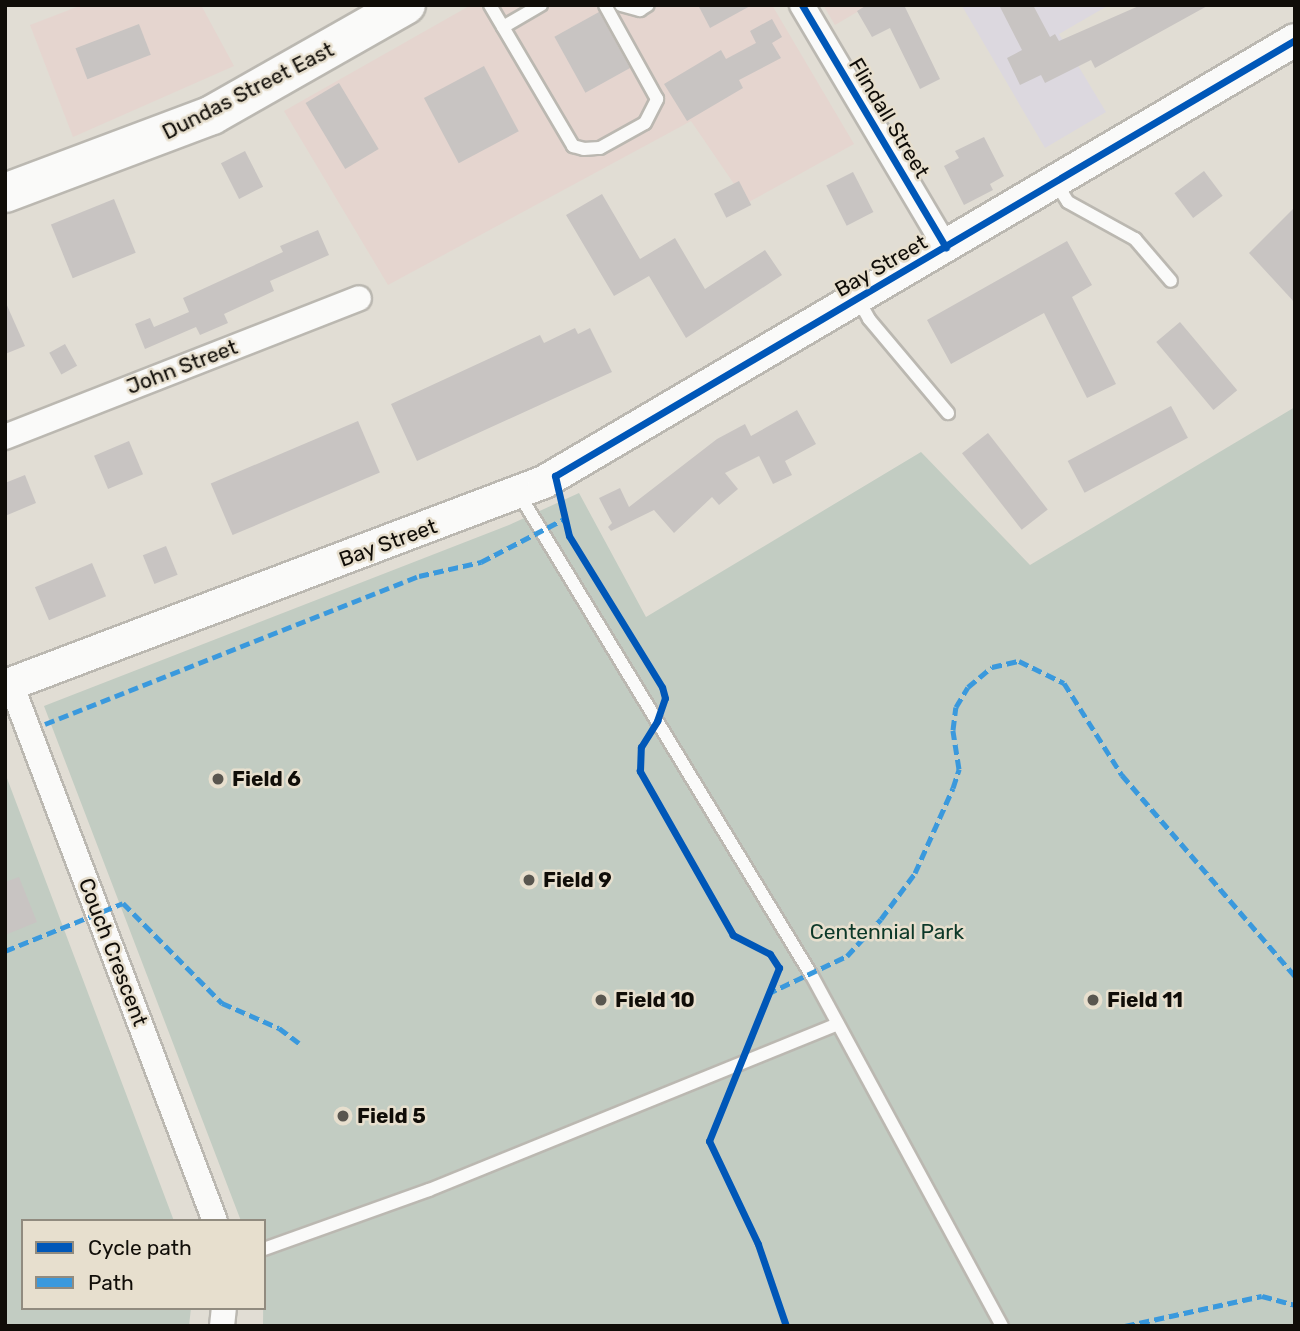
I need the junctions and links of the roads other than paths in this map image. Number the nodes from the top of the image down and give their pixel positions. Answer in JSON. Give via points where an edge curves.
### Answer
{"nodes":[{"id":1,"x":406,"y":5,"type":"edge"},
{"id":2,"x":490,"y":5,"type":"edge"},
{"id":3,"x":541,"y":5,"type":"edge"},
{"id":4,"x":605,"y":5,"type":"edge"},
{"id":5,"x":621,"y":5,"type":"edge"},
{"id":6,"x":648,"y":5,"type":"edge"},
{"id":7,"x":802,"y":5,"type":"edge"},
{"id":8,"x":503,"y":27,"type":"junction"},
{"id":9,"x":1295,"y":40,"type":"edge"},
{"id":10,"x":1055,"y":183,"type":"junction"},
{"id":11,"x":5,"y":193,"type":"edge"},
{"id":12,"x":946,"y":248,"type":"junction"},
{"id":13,"x":1171,"y":281,"type":"dead end"},
{"id":14,"x":359,"y":298,"type":"dead end"},
{"id":15,"x":858,"y":299,"type":"junction"},
{"id":16,"x":948,"y":413,"type":"dead end"},
{"id":17,"x":5,"y":437,"type":"edge"},
{"id":18,"x":519,"y":494,"type":"junction"},
{"id":19,"x":7,"y":679,"type":"edge"},
{"id":20,"x":838,"y":1024,"type":"junction"},
{"id":21,"x":214,"y":1219,"type":"edge"},
{"id":22,"x":266,"y":1248,"type":"edge"},
{"id":23,"x":1002,"y":1326,"type":"edge"}],
"edges":[{"from":1,"to":11,"type":"main road","name":"Dundas Street East","via":[[297,71],[212,115]]},
{"from":2,"to":8,"type":"lane"},
{"from":3,"to":8,"type":"lane"},
{"from":4,"to":8,"type":"lane","via":[[657,99],[645,122],[600,148],[573,146]]},
{"from":5,"to":6,"type":"lane","via":[[640,10]]},
{"from":7,"to":12,"type":"street","name":"Flindall Street"},
{"from":9,"to":10,"type":"street","name":"Bay Street"},
{"from":10,"to":12,"type":"street","name":"Bay Street"},
{"from":10,"to":13,"type":"lane","via":[[1068,202],[1135,239]]},
{"from":12,"to":15,"type":"street","name":"Bay Street"},
{"from":14,"to":17,"type":"street","name":"John Street"},
{"from":15,"to":16,"type":"lane","via":[[869,319]]},
{"from":15,"to":18,"type":"street","name":"Bay Street"},
{"from":18,"to":19,"type":"street","name":"Bay Street"},
{"from":18,"to":20,"type":"lane"},
{"from":19,"to":21,"type":"street","name":"Couch Crescent"},
{"from":20,"to":22,"type":"lane","via":[[429,1189]]},
{"from":20,"to":23,"type":"lane"}]}
